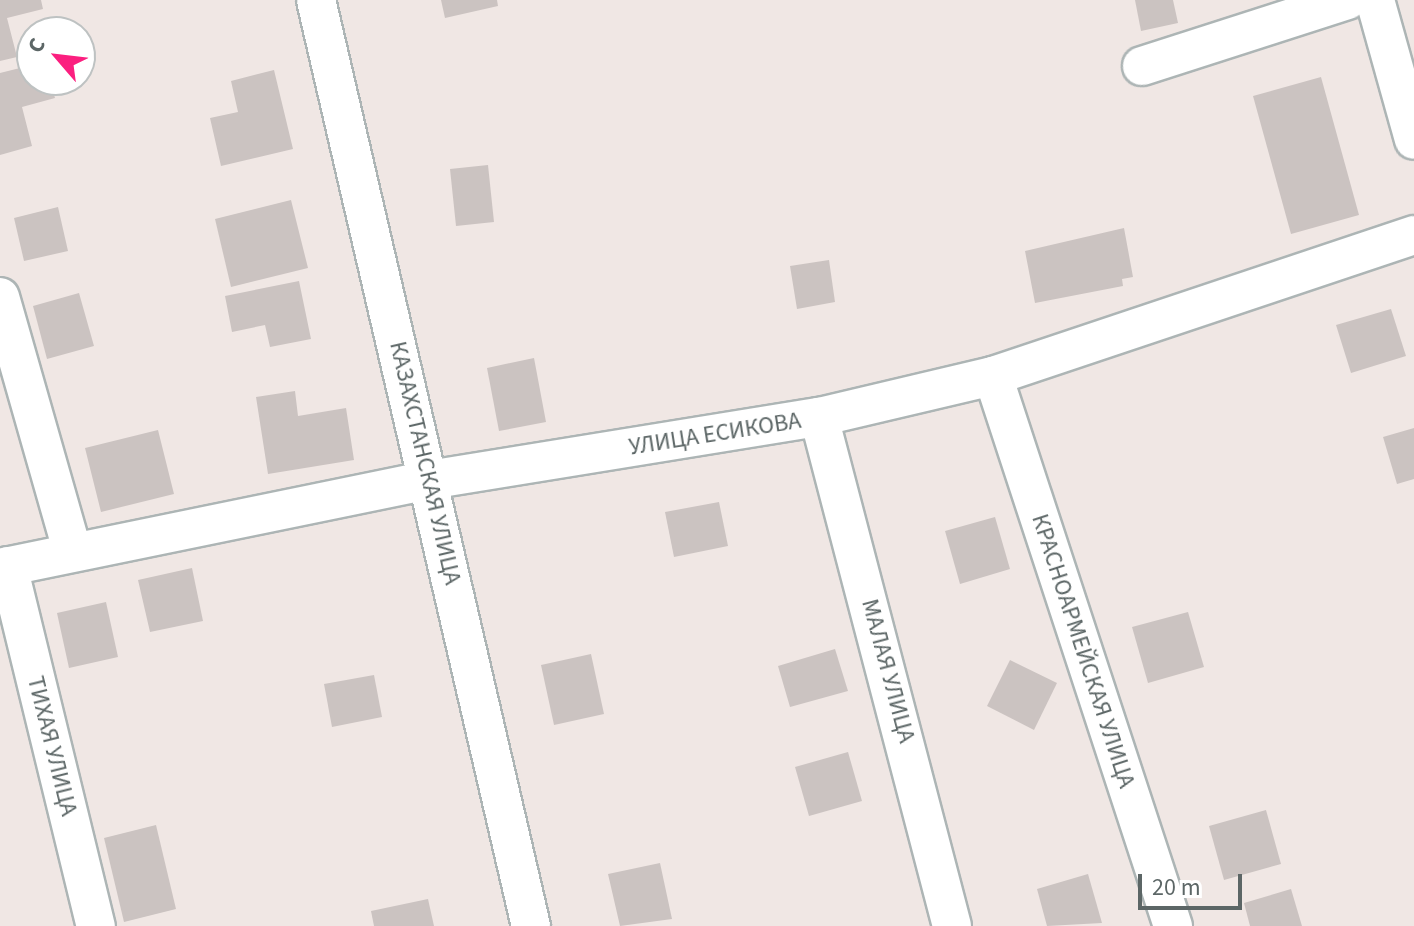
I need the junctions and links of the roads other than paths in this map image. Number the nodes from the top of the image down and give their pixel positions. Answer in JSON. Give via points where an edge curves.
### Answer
{"nodes":[{"id":1,"x":316,"y":0,"type":"edge"},
{"id":2,"x":1348,"y":0,"type":"edge"},
{"id":3,"x":1375,"y":0,"type":"edge"},
{"id":4,"x":1142,"y":66,"type":"dead end"},
{"id":5,"x":1414,"y":140,"type":"edge"},
{"id":6,"x":1414,"y":235,"type":"edge"},
{"id":7,"x":0,"y":297,"type":"edge"},
{"id":8,"x":993,"y":376,"type":"junction"},
{"id":9,"x":819,"y":417,"type":"junction"},
{"id":10,"x":429,"y":480,"type":"junction"},
{"id":11,"x":72,"y":550,"type":"junction"},
{"id":12,"x":4,"y":567,"type":"edge"},
{"id":13,"x":96,"y":926,"type":"edge"},
{"id":14,"x":531,"y":926,"type":"edge"},
{"id":15,"x":952,"y":926,"type":"edge"},
{"id":16,"x":1173,"y":926,"type":"edge"}],
"edges":[{"from":1,"to":10,"type":"street","name":"КАЗАХСТАНСКАЯ УЛИЦА"},
{"from":2,"to":4,"type":"street"},
{"from":3,"to":5,"type":"street"},
{"from":6,"to":8,"type":"street","name":"УЛИЦА ЕСИКОВА"},
{"from":7,"to":11,"type":"street"},
{"from":8,"to":9,"type":"street","name":"УЛИЦА ЕСИКОВА"},
{"from":8,"to":16,"type":"street","name":"КРАСНОАРМЕЙСКАЯ УЛИЦА"},
{"from":9,"to":10,"type":"street","name":"УЛИЦА ЕСИКОВА"},
{"from":9,"to":15,"type":"street","name":"МАЛАЯ УЛИЦА","via":[[933,837]]},
{"from":10,"to":11,"type":"street","name":"УЛИЦА ЕСИКОВА"},
{"from":10,"to":14,"type":"street","name":"КАЗАХСТАНСКАЯ УЛИЦА"},
{"from":11,"to":12,"type":"street","name":"УЛИЦА ЕСИКОВА"},
{"from":12,"to":13,"type":"street","name":"ТИХАЯ УЛИЦА"}]}
